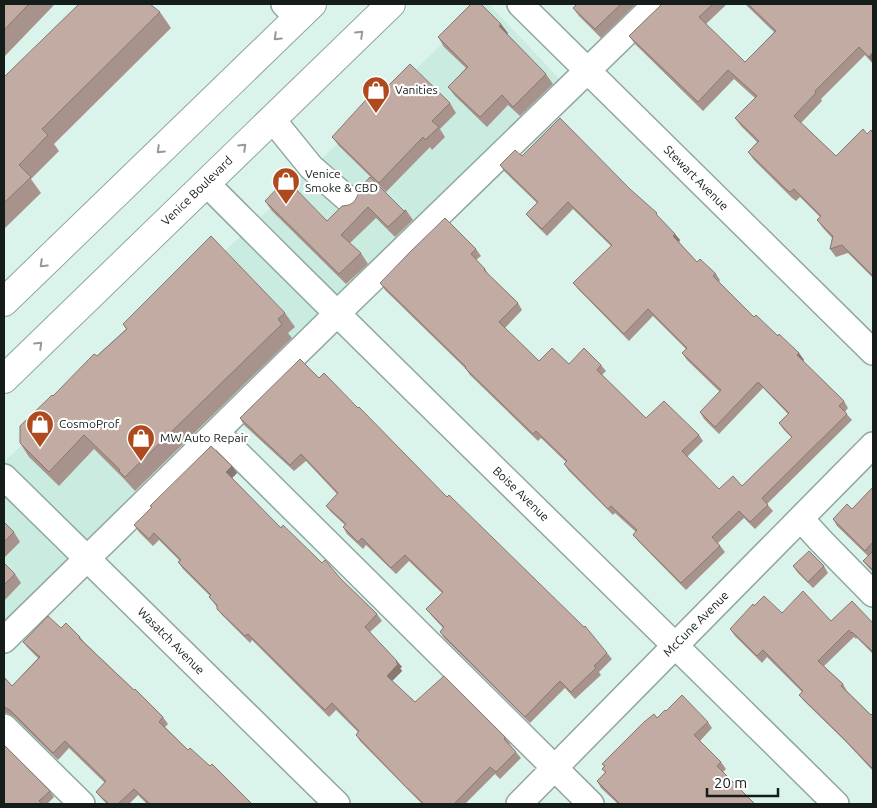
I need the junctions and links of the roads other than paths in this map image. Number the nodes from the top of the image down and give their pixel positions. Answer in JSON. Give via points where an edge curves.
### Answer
{"nodes":[{"id":1,"x":392,"y":4,"type":"edge"},
{"id":2,"x":520,"y":4,"type":"edge"},
{"id":3,"x":656,"y":4,"type":"edge"},
{"id":4,"x":298,"y":8,"type":"edge"},
{"id":5,"x":587,"y":71,"type":"junction"},
{"id":6,"x":272,"y":119,"type":"junction"},
{"id":7,"x":206,"y":183,"type":"junction"},
{"id":8,"x":351,"y":202,"type":"edge"},
{"id":9,"x":4,"y":302,"type":"edge"},
{"id":10,"x":336,"y":314,"type":"junction"},
{"id":11,"x":873,"y":352,"type":"edge"},
{"id":12,"x":4,"y":379,"type":"edge"},
{"id":13,"x":217,"y":433,"type":"junction"},
{"id":14,"x":873,"y":445,"type":"edge"},
{"id":15,"x":4,"y":478,"type":"edge"},
{"id":16,"x":801,"y":519,"type":"junction"},
{"id":17,"x":88,"y":559,"type":"junction"},
{"id":18,"x":873,"y":594,"type":"edge"},
{"id":19,"x":4,"y":640,"type":"edge"},
{"id":20,"x":676,"y":645,"type":"junction"},
{"id":21,"x":4,"y":727,"type":"edge"},
{"id":22,"x":554,"y":768,"type":"junction"},
{"id":23,"x":82,"y":804,"type":"edge"},
{"id":24,"x":337,"y":804,"type":"edge"},
{"id":25,"x":519,"y":804,"type":"edge"},
{"id":26,"x":591,"y":804,"type":"edge"},
{"id":27,"x":836,"y":804,"type":"edge"}],
"edges":[{"from":6,"to":1,"type":"main road","name":"Venice Boulevard","one_way":true},
{"from":2,"to":5,"type":"street","name":"Stewart Avenue"},
{"from":3,"to":5,"type":"street"},
{"from":4,"to":9,"type":"main road","one_way":true},
{"from":5,"to":10,"type":"street"},
{"from":5,"to":11,"type":"street","name":"Stewart Avenue"},
{"from":7,"to":6,"type":"main road","name":"Venice Boulevard","one_way":true},
{"from":6,"to":8,"type":"street","via":[[311,167]]},
{"from":7,"to":10,"type":"street","name":"Boise Avenue"},
{"from":12,"to":7,"type":"main road","name":"Venice Boulevard","one_way":true},
{"from":10,"to":13,"type":"street"},
{"from":10,"to":20,"type":"street","name":"Boise Avenue"},
{"from":13,"to":17,"type":"street"},
{"from":13,"to":22,"type":"street"},
{"from":14,"to":16,"type":"street","name":"McCune Avenue"},
{"from":15,"to":17,"type":"street","name":"Wasatch Avenue"},
{"from":16,"to":18,"type":"street"},
{"from":16,"to":20,"type":"street","name":"McCune Avenue"},
{"from":17,"to":19,"type":"street"},
{"from":17,"to":24,"type":"street","name":"Wasatch Avenue"},
{"from":20,"to":22,"type":"street","name":"McCune Avenue"},
{"from":20,"to":27,"type":"street","name":"Boise Avenue"},
{"from":21,"to":23,"type":"street"},
{"from":22,"to":25,"type":"street","name":"McCune Avenue"},
{"from":22,"to":26,"type":"street"}]}
